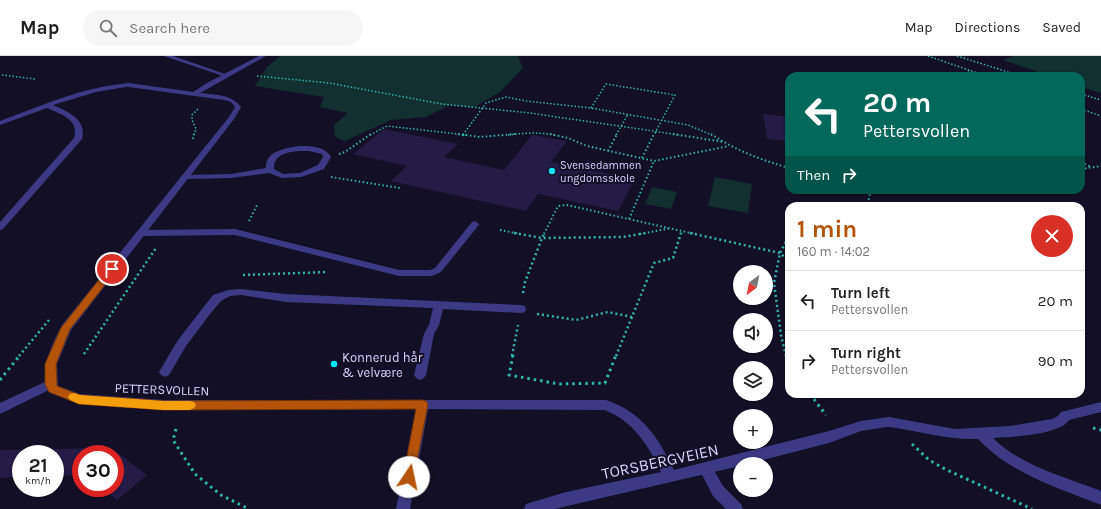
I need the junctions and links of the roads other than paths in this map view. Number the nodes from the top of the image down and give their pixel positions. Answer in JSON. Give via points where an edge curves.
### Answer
{"nodes":[{"id":1,"x":167,"y":56,"type":"edge"},
{"id":2,"x":263,"y":56,"type":"edge"},
{"id":3,"x":225,"y":75,"type":"junction"},
{"id":4,"x":195,"y":93,"type":"junction"},
{"id":5,"x":49,"y":106,"type":"junction"},
{"id":6,"x":0,"y":123,"type":"edge"},
{"id":7,"x":270,"y":170,"type":"junction"},
{"id":8,"x":185,"y":177,"type":"junction"},
{"id":9,"x":475,"y":224,"type":"dead end"},
{"id":10,"x":0,"y":227,"type":"edge"},
{"id":11,"x":141,"y":233,"type":"junction"},
{"id":12,"x":439,"y":304,"type":"junction"},
{"id":13,"x":521,"y":310,"type":"road end"},
{"id":14,"x":164,"y":372,"type":"dead end"},
{"id":15,"x":420,"y":375,"type":"dead end"},
{"id":16,"x":50,"y":384,"type":"junction"},
{"id":17,"x":422,"y":404,"type":"junction"},
{"id":18,"x":1101,"y":406,"type":"edge"},
{"id":19,"x":0,"y":409,"type":"edge"},
{"id":20,"x":981,"y":434,"type":"junction"},
{"id":21,"x":706,"y":470,"type":"junction"},
{"id":22,"x":670,"y":476,"type":"junction"},
{"id":23,"x":1101,"y":498,"type":"edge"},
{"id":24,"x":402,"y":509,"type":"edge"},
{"id":25,"x":531,"y":509,"type":"edge"},
{"id":26,"x":736,"y":509,"type":"edge"}],
"edges":[{"from":1,"to":3,"type":"street"},
{"from":2,"to":3,"type":"street"},
{"from":3,"to":4,"type":"street"},
{"from":4,"to":5,"type":"street","via":[[129,85],[114,86],[82,92]]},
{"from":4,"to":8,"type":"street","via":[[226,98],[238,107]]},
{"from":5,"to":6,"type":"street"},
{"from":5,"to":10,"type":"street","via":[[71,117],[80,125],[81,132],[78,139]]},
{"from":7,"to":7,"type":"street","via":[[268,166],[274,157],[288,150],[314,148],[325,153],[327,157],[321,167],[301,175],[282,176]]},
{"from":7,"to":8,"type":"street","via":[[231,176]]},
{"from":8,"to":11,"type":"street"},
{"from":9,"to":11,"type":"street","via":[[438,270],[432,273],[399,273],[235,232]]},
{"from":11,"to":16,"type":"street","via":[[66,328],[51,364]]},
{"from":12,"to":13,"type":"street"},
{"from":12,"to":14,"type":"street","via":[[228,293],[217,298],[206,311],[182,342]]},
{"from":12,"to":15,"type":"street"},
{"from":16,"to":17,"type":"street","name":"PETTERSVOLLEN","via":[[53,389],[79,399],[164,405]]},
{"from":16,"to":19,"type":"street"},
{"from":17,"to":22,"type":"street","name":"PETTERSVOLLEN","via":[[606,405],[623,411],[644,429],[658,450]]},
{"from":17,"to":24,"type":"street"},
{"from":18,"to":20,"type":"street","name":"TORSBERGVEIEN","via":[[1065,416],[1061,422],[1052,425]]},
{"from":20,"to":21,"type":"street","name":"TORSBERGVEIEN","via":[[956,434],[889,422],[861,426],[830,437]]},
{"from":20,"to":23,"type":"street","via":[[1010,459]]},
{"from":21,"to":22,"type":"street","name":"TORSBERGVEIEN"},
{"from":21,"to":26,"type":"street","via":[[718,491]]},
{"from":22,"to":25,"type":"street","name":"TORSBERGVEIEN"}]}
